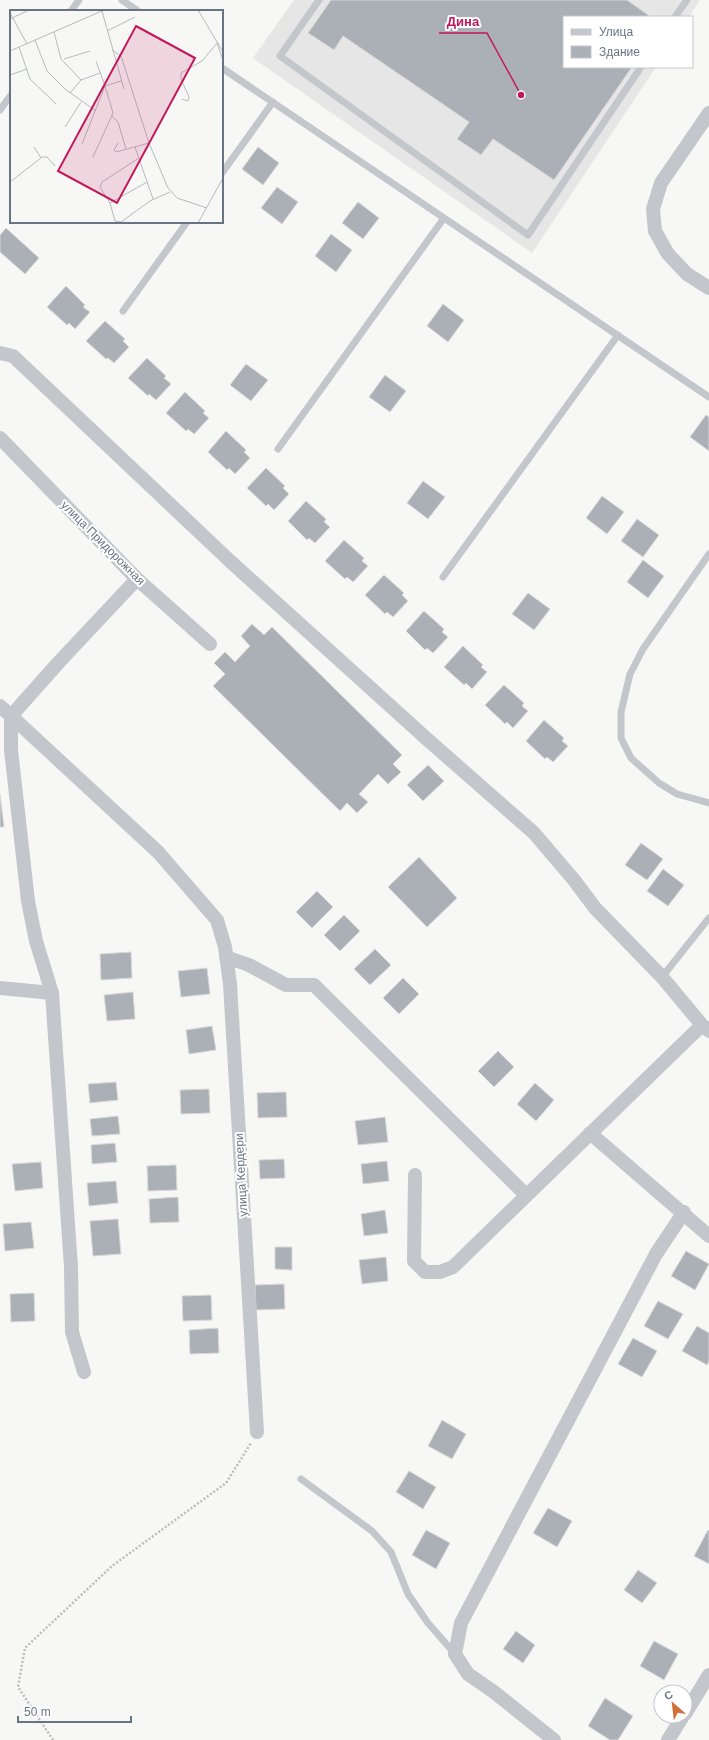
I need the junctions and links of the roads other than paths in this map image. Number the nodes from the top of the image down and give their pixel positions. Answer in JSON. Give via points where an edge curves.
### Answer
{"nodes":[{"id":1,"x":79,"y":0,"type":"edge"},
{"id":2,"x":122,"y":0,"type":"edge"},
{"id":3,"x":319,"y":0,"type":"edge"},
{"id":4,"x":685,"y":1,"type":"edge"},
{"id":5,"x":72,"y":10,"type":"edge"},
{"id":6,"x":137,"y":10,"type":"edge"},
{"id":7,"x":676,"y":16,"type":"edge"},
{"id":8,"x":641,"y":68,"type":"edge"},
{"id":9,"x":223,"y":69,"type":"edge"},
{"id":10,"x":10,"y":96,"type":"edge"},
{"id":11,"x":273,"y":102,"type":"junction"},
{"id":12,"x":0,"y":110,"type":"edge"},
{"id":13,"x":709,"y":113,"type":"edge"},
{"id":14,"x":223,"y":172,"type":"edge"},
{"id":15,"x":444,"y":218,"type":"junction"},
{"id":16,"x":186,"y":223,"type":"edge"},
{"id":17,"x":709,"y":288,"type":"edge"},
{"id":18,"x":123,"y":312,"type":"dead end"},
{"id":19,"x":618,"y":335,"type":"junction"},
{"id":20,"x":0,"y":353,"type":"edge"},
{"id":21,"x":709,"y":397,"type":"edge"},
{"id":22,"x":0,"y":438,"type":"edge"},
{"id":23,"x":278,"y":449,"type":"dead end"},
{"id":24,"x":709,"y":554,"type":"edge"},
{"id":25,"x":443,"y":577,"type":"dead end"},
{"id":26,"x":137,"y":579,"type":"junction"},
{"id":27,"x":210,"y":644,"type":"dead end"},
{"id":28,"x":0,"y":706,"type":"edge"},
{"id":29,"x":10,"y":716,"type":"junction"},
{"id":30,"x":709,"y":803,"type":"edge"},
{"id":31,"x":709,"y":918,"type":"edge"},
{"id":32,"x":226,"y":957,"type":"junction"},
{"id":33,"x":662,"y":977,"type":"junction"},
{"id":34,"x":0,"y":988,"type":"edge"},
{"id":35,"x":52,"y":993,"type":"junction"},
{"id":36,"x":706,"y":1026,"type":"edge"},
{"id":37,"x":590,"y":1133,"type":"junction"},
{"id":38,"x":415,"y":1175,"type":"dead end"},
{"id":39,"x":526,"y":1196,"type":"junction"},
{"id":40,"x":684,"y":1212,"type":"junction"},
{"id":41,"x":709,"y":1236,"type":"edge"},
{"id":42,"x":84,"y":1372,"type":"dead end"},
{"id":43,"x":257,"y":1432,"type":"road end"},
{"id":44,"x":302,"y":1479,"type":"dead end"},
{"id":45,"x":455,"y":1654,"type":"junction"},
{"id":46,"x":709,"y":1675,"type":"edge"},
{"id":47,"x":693,"y":1701,"type":"edge"},
{"id":48,"x":678,"y":1724,"type":"edge"},
{"id":49,"x":554,"y":1740,"type":"edge"},
{"id":50,"x":668,"y":1740,"type":"edge"}],
"edges":[{"from":1,"to":5,"type":"lane"},
{"from":2,"to":6,"type":"lane"},
{"from":3,"to":8,"type":"lane","via":[[280,56],[528,235]]},
{"from":4,"to":7,"type":"lane"},
{"from":9,"to":11,"type":"lane"},
{"from":10,"to":12,"type":"lane"},
{"from":11,"to":14,"type":"lane"},
{"from":11,"to":15,"type":"lane"},
{"from":13,"to":17,"type":"street","via":[[661,183],[653,210],[654,231],[668,254],[687,274]]},
{"from":15,"to":19,"type":"lane"},
{"from":15,"to":23,"type":"lane"},
{"from":16,"to":18,"type":"lane"},
{"from":19,"to":21,"type":"lane"},
{"from":19,"to":25,"type":"lane"},
{"from":20,"to":33,"type":"street","via":[[13,356],[231,562],[534,833],[594,908]]},
{"from":22,"to":26,"type":"street","name":"улица Придорожная"},
{"from":24,"to":30,"type":"lane","via":[[643,649],[630,674],[621,712],[621,738],[631,758],[659,783],[677,794]]},
{"from":26,"to":27,"type":"street","name":"улица Придорожная"},
{"from":26,"to":29,"type":"street"},
{"from":28,"to":29,"type":"street"},
{"from":29,"to":32,"type":"street","name":"улица Кердери","via":[[158,852],[217,920]]},
{"from":29,"to":35,"type":"street","via":[[11,750],[28,901],[36,941]]},
{"from":31,"to":33,"type":"lane"},
{"from":32,"to":39,"type":"street","via":[[249,965],[286,985],[314,985]]},
{"from":32,"to":43,"type":"street","name":"улица Кердери","via":[[230,984]]},
{"from":33,"to":36,"type":"street"},
{"from":34,"to":35,"type":"street"},
{"from":35,"to":42,"type":"street","via":[[71,1267],[72,1332]]},
{"from":36,"to":37,"type":"street"},
{"from":37,"to":39,"type":"street"},
{"from":37,"to":40,"type":"street"},
{"from":38,"to":39,"type":"street","via":[[414,1261],[425,1272],[440,1272],[452,1267]]},
{"from":40,"to":41,"type":"street"},
{"from":40,"to":45,"type":"street","via":[[653,1262],[461,1623]]},
{"from":44,"to":45,"type":"lane","via":[[372,1531],[391,1552],[408,1594],[428,1623]]},
{"from":45,"to":49,"type":"street","via":[[468,1674]]},
{"from":46,"to":47,"type":"street"},
{"from":48,"to":50,"type":"street"}]}
